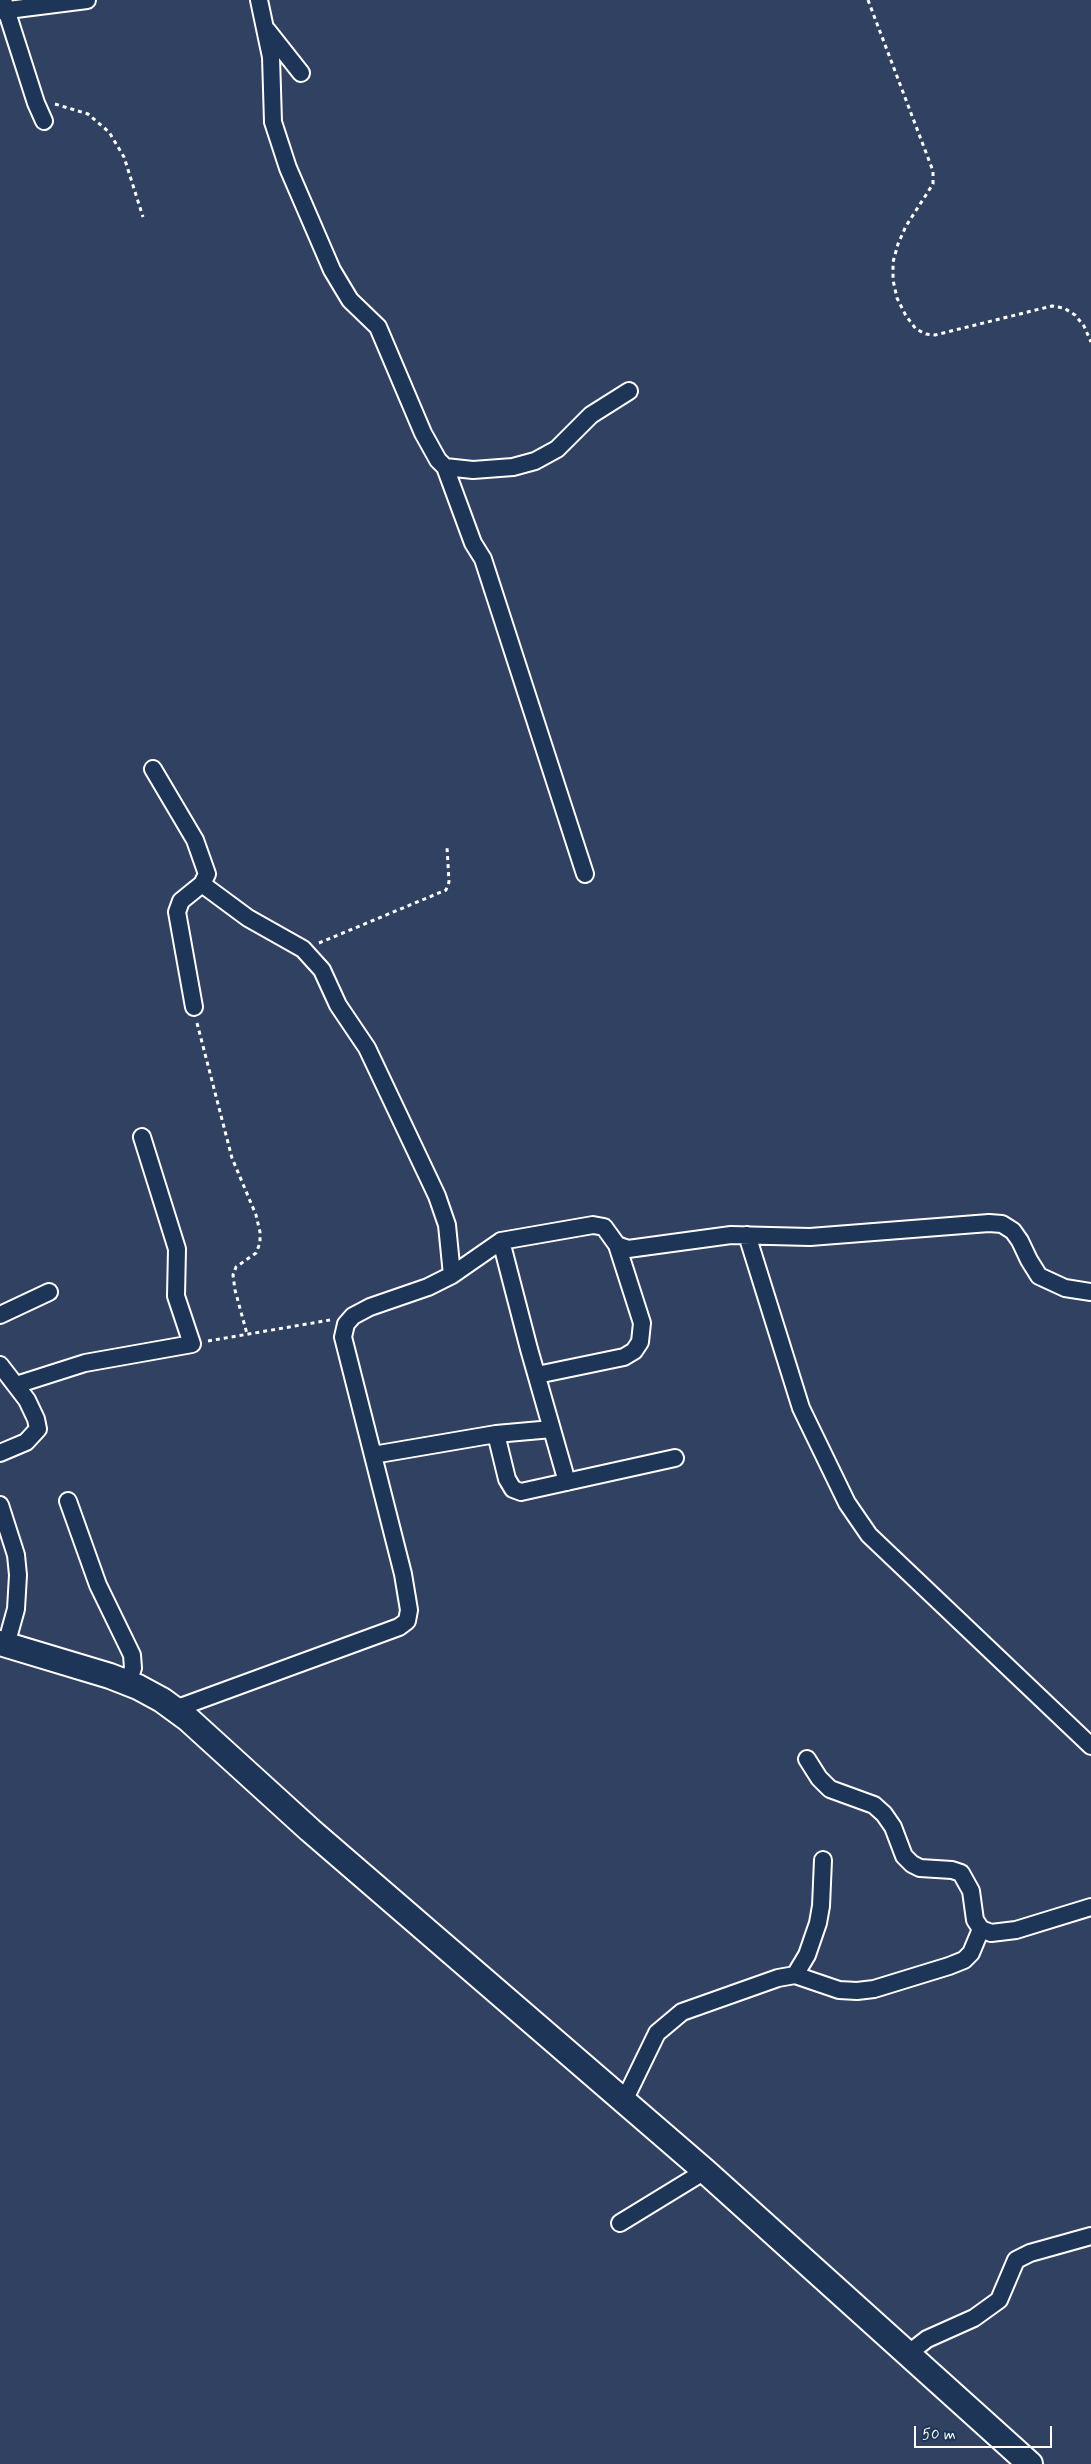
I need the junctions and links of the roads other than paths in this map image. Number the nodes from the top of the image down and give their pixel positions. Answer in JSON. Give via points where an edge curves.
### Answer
{"nodes":[{"id":1,"x":87,"y":0,"type":"edge"},
{"id":2,"x":259,"y":0,"type":"edge"},
{"id":3,"x":3,"y":7,"type":"edge"},
{"id":4,"x":263,"y":25,"type":"junction"},
{"id":5,"x":302,"y":73,"type":"dead end"},
{"id":6,"x":44,"y":121,"type":"dead end"},
{"id":7,"x":629,"y":391,"type":"dead end"},
{"id":8,"x":445,"y":467,"type":"junction"},
{"id":9,"x":153,"y":769,"type":"dead end"},
{"id":10,"x":585,"y":874,"type":"dead end"},
{"id":11,"x":202,"y":884,"type":"junction"},
{"id":12,"x":194,"y":1007,"type":"road end"},
{"id":13,"x":142,"y":1137,"type":"dead end"},
{"id":14,"x":747,"y":1234,"type":"junction"},
{"id":15,"x":501,"y":1241,"type":"junction"},
{"id":16,"x":617,"y":1245,"type":"junction"},
{"id":17,"x":452,"y":1275,"type":"junction"},
{"id":18,"x":49,"y":1292,"type":"dead end"},
{"id":19,"x":1091,"y":1292,"type":"edge"},
{"id":20,"x":0,"y":1315,"type":"edge"},
{"id":21,"x":0,"y":1365,"type":"edge"},
{"id":22,"x":537,"y":1375,"type":"junction"},
{"id":23,"x":16,"y":1384,"type":"junction"},
{"id":24,"x":552,"y":1429,"type":"junction"},
{"id":25,"x":496,"y":1434,"type":"junction"},
{"id":26,"x":0,"y":1453,"type":"edge"},
{"id":27,"x":373,"y":1455,"type":"junction"},
{"id":28,"x":675,"y":1458,"type":"dead end"},
{"id":29,"x":567,"y":1482,"type":"junction"},
{"id":30,"x":68,"y":1501,"type":"dead end"},
{"id":31,"x":0,"y":1505,"type":"edge"},
{"id":32,"x":3,"y":1644,"type":"edge"},
{"id":33,"x":128,"y":1683,"type":"junction"},
{"id":34,"x":174,"y":1710,"type":"junction"},
{"id":35,"x":1091,"y":1746,"type":"edge"},
{"id":36,"x":807,"y":1759,"type":"dead end"},
{"id":37,"x":823,"y":1860,"type":"dead end"},
{"id":38,"x":1091,"y":1907,"type":"edge"},
{"id":39,"x":981,"y":1929,"type":"junction"},
{"id":40,"x":795,"y":1975,"type":"junction"},
{"id":41,"x":624,"y":2101,"type":"junction"},
{"id":42,"x":705,"y":2172,"type":"junction"},
{"id":43,"x":620,"y":2223,"type":"dead end"},
{"id":44,"x":1091,"y":2236,"type":"edge"},
{"id":45,"x":909,"y":2353,"type":"junction"},
{"id":46,"x":1030,"y":2464,"type":"edge"}],
"edges":[{"from":1,"to":3,"type":"street"},
{"from":2,"to":4,"type":"street"},
{"from":3,"to":6,"type":"street"},
{"from":4,"to":5,"type":"street"},
{"from":4,"to":8,"type":"street","via":[[270,57],[273,122],[288,168],[332,270],[350,300],[378,326],[423,433],[434,455]]},
{"from":7,"to":8,"type":"street","via":[[591,415],[557,449],[542,458],[513,467],[473,470]]},
{"from":8,"to":10,"type":"street","via":[[482,559]]},
{"from":9,"to":11,"type":"street","via":[[195,840],[207,874]]},
{"from":11,"to":12,"type":"street","via":[[181,901],[177,912]]},
{"from":11,"to":17,"type":"street","via":[[248,918],[303,949],[322,970],[338,1005],[367,1048],[437,1196],[447,1225]]},
{"from":13,"to":23,"type":"street","via":[[177,1249],[176,1296],[192,1344],[85,1363]]},
{"from":14,"to":16,"type":"street","via":[[628,1248]]},
{"from":14,"to":19,"type":"street","via":[[810,1237],[989,1222],[1002,1224],[1013,1231],[1040,1276],[1051,1284]]},
{"from":14,"to":35,"type":"street","via":[[801,1408],[847,1503],[869,1535]]},
{"from":15,"to":16,"type":"street","via":[[593,1225],[604,1227]]},
{"from":15,"to":17,"type":"street"},
{"from":15,"to":22,"type":"street"},
{"from":16,"to":22,"type":"street","via":[[642,1323],[640,1342],[634,1351],[624,1356]]},
{"from":17,"to":27,"type":"street","via":[[370,1307],[346,1324],[343,1337]]},
{"from":18,"to":20,"type":"street"},
{"from":21,"to":23,"type":"street"},
{"from":22,"to":24,"type":"street"},
{"from":23,"to":26,"type":"street","via":[[33,1413],[38,1429],[26,1442]]},
{"from":24,"to":25,"type":"street"},
{"from":24,"to":29,"type":"street"},
{"from":25,"to":27,"type":"street"},
{"from":25,"to":29,"type":"street","via":[[507,1479],[513,1489],[521,1492]]},
{"from":27,"to":34,"type":"street","via":[[403,1574],[409,1610],[407,1620],[399,1627]]},
{"from":28,"to":29,"type":"street"},
{"from":30,"to":33,"type":"street","via":[[98,1585],[132,1655],[133,1668]]},
{"from":31,"to":32,"type":"street","via":[[16,1555],[18,1575],[16,1609]]},
{"from":32,"to":33,"type":"street"},
{"from":33,"to":34,"type":"street","via":[[162,1700]]},
{"from":34,"to":41,"type":"street"},
{"from":36,"to":39,"type":"street","via":[[830,1789],[874,1805],[884,1814],[893,1827],[904,1856],[912,1864],[961,1873],[971,1891],[976,1920]]},
{"from":37,"to":40,"type":"street","via":[[818,1923],[807,1955]]},
{"from":38,"to":39,"type":"street","via":[[1016,1930],[991,1933]]},
{"from":39,"to":40,"type":"street","via":[[971,1953],[964,1960],[874,1989],[839,1990]]},
{"from":40,"to":41,"type":"street","via":[[693,2007],[672,2019],[648,2047]]},
{"from":41,"to":42,"type":"street"},
{"from":42,"to":43,"type":"street"},
{"from":42,"to":45,"type":"street"},
{"from":44,"to":45,"type":"street","via":[[1016,2260],[999,2300],[974,2318],[927,2338]]},
{"from":45,"to":46,"type":"street"}]}
